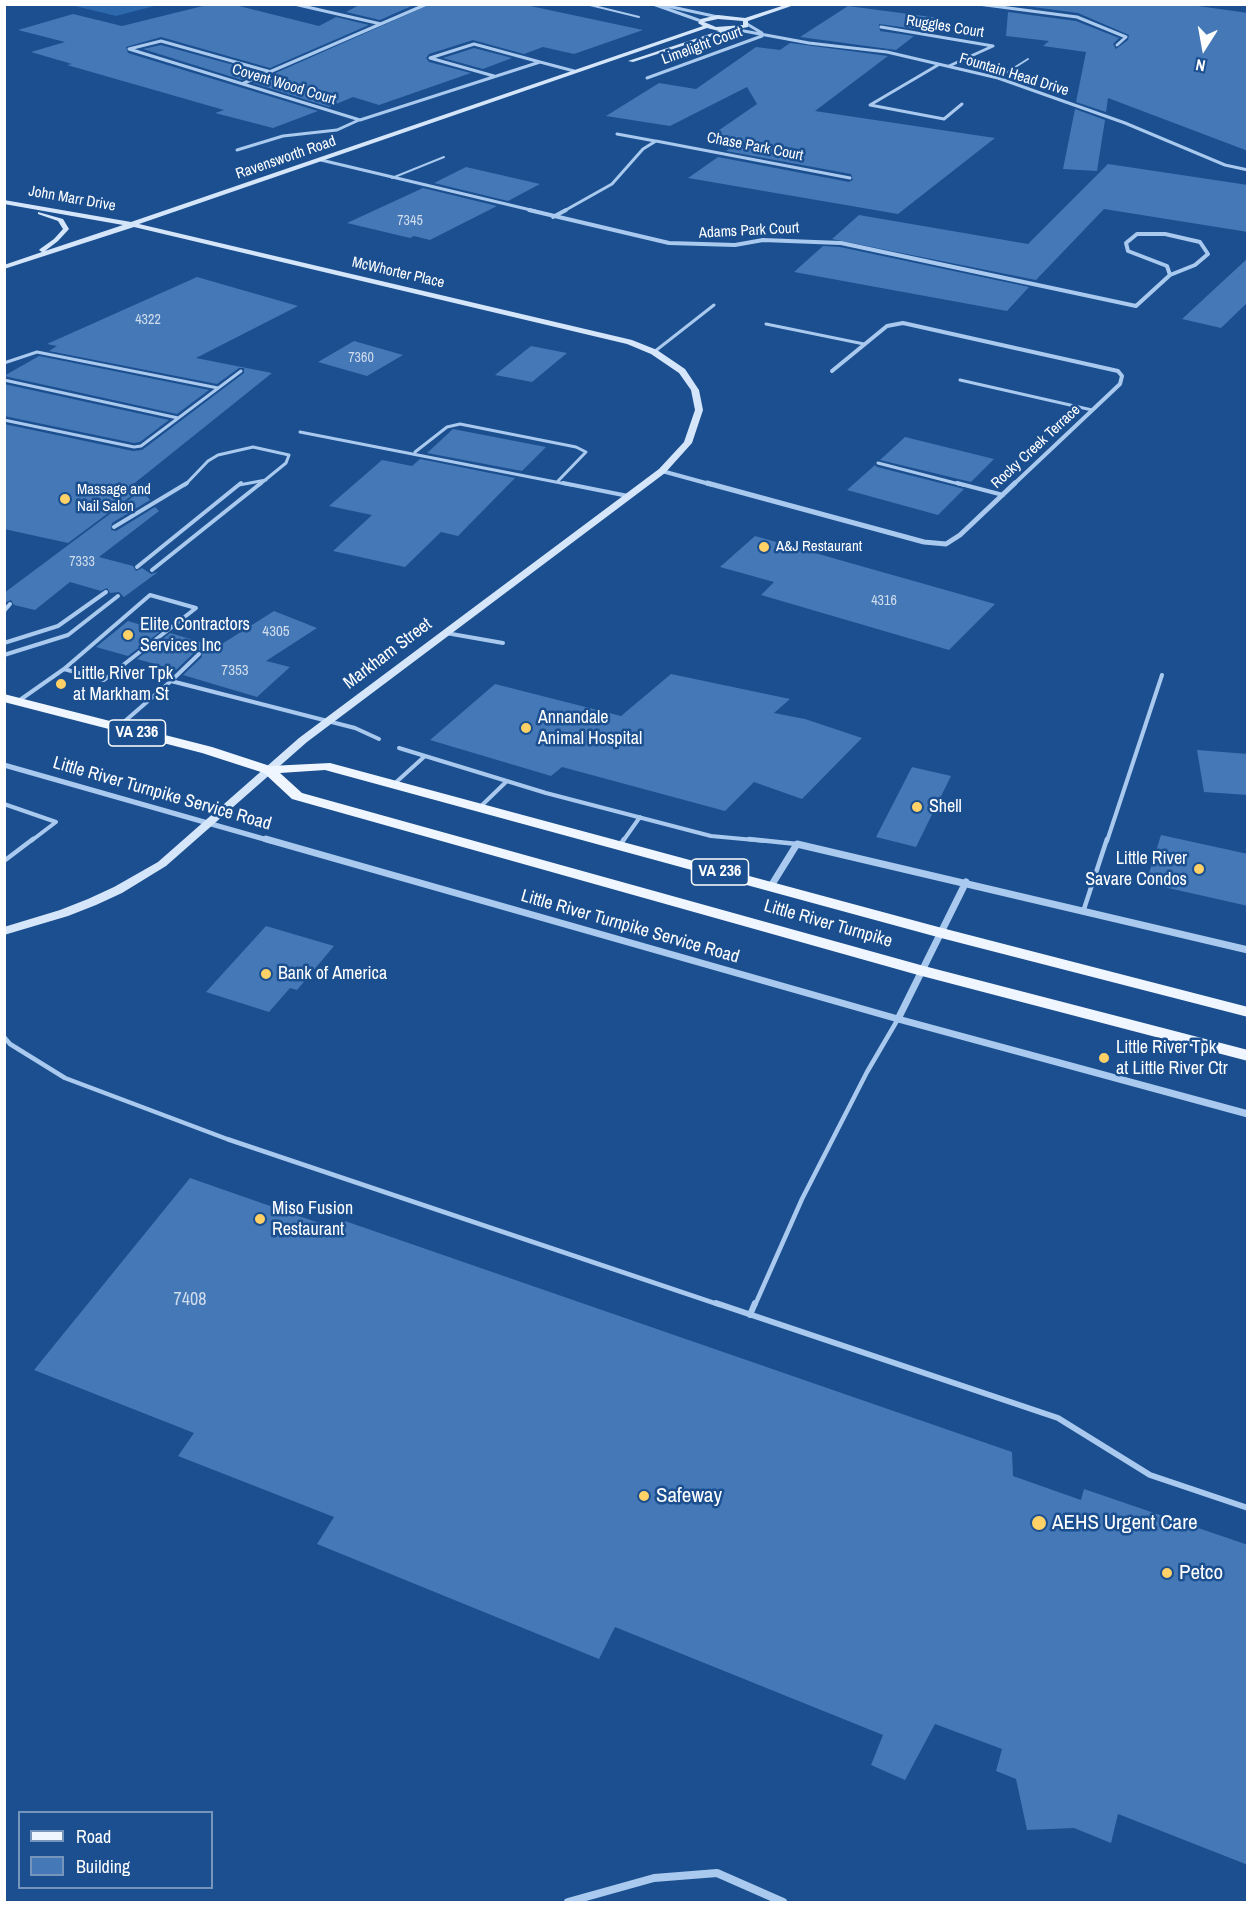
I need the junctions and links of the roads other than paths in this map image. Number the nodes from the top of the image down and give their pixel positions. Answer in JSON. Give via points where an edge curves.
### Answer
{"nodes":[{"id":1,"x":294,"y":4,"type":"edge"},
{"id":2,"x":427,"y":4,"type":"edge"},
{"id":3,"x":586,"y":4,"type":"edge"},
{"id":4,"x":653,"y":4,"type":"edge"},
{"id":5,"x":658,"y":4,"type":"edge"},
{"id":6,"x":772,"y":4,"type":"edge"},
{"id":7,"x":795,"y":4,"type":"edge"},
{"id":8,"x":978,"y":4,"type":"edge"},
{"id":9,"x":639,"y":17,"type":"dead end"},
{"id":10,"x":718,"y":17,"type":"junction"},
{"id":11,"x":730,"y":17,"type":"junction"},
{"id":12,"x":746,"y":22,"type":"junction"},
{"id":13,"x":381,"y":24,"type":"junction"},
{"id":14,"x":703,"y":24,"type":"junction"},
{"id":15,"x":881,"y":27,"type":"dead end"},
{"id":16,"x":733,"y":29,"type":"junction"},
{"id":17,"x":726,"y":30,"type":"junction"},
{"id":18,"x":765,"y":35,"type":"junction"},
{"id":19,"x":1117,"y":45,"type":"dead end"},
{"id":20,"x":1028,"y":59,"type":"dead end"},
{"id":21,"x":540,"y":62,"type":"junction"},
{"id":22,"x":939,"y":64,"type":"junction"},
{"id":23,"x":949,"y":66,"type":"junction"},
{"id":24,"x":574,"y":71,"type":"junction"},
{"id":25,"x":270,"y":72,"type":"junction"},
{"id":26,"x":496,"y":77,"type":"junction"},
{"id":27,"x":647,"y":78,"type":"dead end"},
{"id":28,"x":998,"y":78,"type":"junction"},
{"id":29,"x":244,"y":83,"type":"junction"},
{"id":30,"x":962,"y":104,"type":"dead end"},
{"id":31,"x":360,"y":120,"type":"junction"},
{"id":32,"x":617,"y":134,"type":"dead end"},
{"id":33,"x":656,"y":141,"type":"junction"},
{"id":34,"x":237,"y":150,"type":"dead end"},
{"id":35,"x":444,"y":157,"type":"dead end"},
{"id":36,"x":321,"y":160,"type":"junction"},
{"id":37,"x":1248,"y":170,"type":"edge"},
{"id":38,"x":392,"y":178,"type":"junction"},
{"id":39,"x":850,"y":178,"type":"dead end"},
{"id":40,"x":4,"y":203,"type":"edge"},
{"id":41,"x":553,"y":217,"type":"junction"},
{"id":42,"x":134,"y":225,"type":"junction"},
{"id":43,"x":28,"y":259,"type":"junction"},
{"id":44,"x":4,"y":267,"type":"edge"},
{"id":45,"x":1170,"y":275,"type":"junction"},
{"id":46,"x":714,"y":305,"type":"dead end"},
{"id":47,"x":766,"y":324,"type":"dead end"},
{"id":48,"x":864,"y":344,"type":"junction"},
{"id":49,"x":654,"y":352,"type":"junction"},
{"id":50,"x":4,"y":363,"type":"edge"},
{"id":51,"x":241,"y":371,"type":"dead end"},
{"id":52,"x":832,"y":371,"type":"dead end"},
{"id":53,"x":4,"y":380,"type":"edge"},
{"id":54,"x":960,"y":380,"type":"dead end"},
{"id":55,"x":218,"y":388,"type":"junction"},
{"id":56,"x":1092,"y":410,"type":"junction"},
{"id":57,"x":178,"y":418,"type":"junction"},
{"id":58,"x":4,"y":420,"type":"edge"},
{"id":59,"x":300,"y":432,"type":"dead end"},
{"id":60,"x":414,"y":453,"type":"junction"},
{"id":61,"x":878,"y":463,"type":"dead end"},
{"id":62,"x":662,"y":471,"type":"junction"},
{"id":63,"x":266,"y":480,"type":"junction"},
{"id":64,"x":557,"y":482,"type":"junction"},
{"id":65,"x":1003,"y":495,"type":"junction"},
{"id":66,"x":628,"y":496,"type":"junction"},
{"id":67,"x":114,"y":526,"type":"dead end"},
{"id":68,"x":137,"y":567,"type":"dead end"},
{"id":69,"x":152,"y":570,"type":"dead end"},
{"id":70,"x":106,"y":592,"type":"dead end"},
{"id":71,"x":118,"y":596,"type":"dead end"},
{"id":72,"x":10,"y":604,"type":"dead end"},
{"id":73,"x":4,"y":611,"type":"edge"},
{"id":74,"x":446,"y":633,"type":"junction"},
{"id":75,"x":4,"y":643,"type":"edge"},
{"id":76,"x":503,"y":643,"type":"dead end"},
{"id":77,"x":199,"y":654,"type":"dead end"},
{"id":78,"x":4,"y":655,"type":"edge"},
{"id":79,"x":64,"y":669,"type":"junction"},
{"id":80,"x":1162,"y":675,"type":"dead end"},
{"id":81,"x":171,"y":681,"type":"junction"},
{"id":82,"x":11,"y":700,"type":"edge"},
{"id":83,"x":328,"y":722,"type":"junction"},
{"id":84,"x":117,"y":728,"type":"junction"},
{"id":85,"x":379,"y":738,"type":"dead end"},
{"id":86,"x":399,"y":748,"type":"dead end"},
{"id":87,"x":424,"y":756,"type":"junction"},
{"id":88,"x":4,"y":765,"type":"edge"},
{"id":89,"x":269,"y":770,"type":"junction"},
{"id":90,"x":507,"y":781,"type":"junction"},
{"id":91,"x":393,"y":785,"type":"junction"},
{"id":92,"x":4,"y":804,"type":"edge"},
{"id":93,"x":479,"y":808,"type":"junction"},
{"id":94,"x":640,"y":817,"type":"junction"},
{"id":95,"x":209,"y":823,"type":"junction"},
{"id":96,"x":797,"y":844,"type":"junction"},
{"id":97,"x":620,"y":845,"type":"junction"},
{"id":98,"x":4,"y":861,"type":"edge"},
{"id":99,"x":966,"y":882,"type":"junction"},
{"id":100,"x":771,"y":886,"type":"junction"},
{"id":101,"x":1083,"y":912,"type":"junction"},
{"id":102,"x":4,"y":931,"type":"edge"},
{"id":103,"x":941,"y":933,"type":"junction"},
{"id":104,"x":1248,"y":950,"type":"edge"},
{"id":105,"x":923,"y":971,"type":"junction"},
{"id":106,"x":1248,"y":1012,"type":"edge"},
{"id":107,"x":898,"y":1019,"type":"junction"},
{"id":108,"x":4,"y":1037,"type":"edge"},
{"id":109,"x":1248,"y":1056,"type":"edge"},
{"id":110,"x":1248,"y":1114,"type":"edge"},
{"id":111,"x":750,"y":1315,"type":"junction"},
{"id":112,"x":1248,"y":1508,"type":"edge"},
{"id":113,"x":568,"y":1902,"type":"edge"},
{"id":114,"x":783,"y":1902,"type":"edge"}],
"edges":[{"from":1,"to":13,"type":"street"},
{"from":2,"to":13,"type":"street"},
{"from":3,"to":9,"type":"lane"},
{"from":4,"to":14,"type":"street"},
{"from":5,"to":10,"type":"street"},
{"from":6,"to":11,"type":"main road","name":"Ravensworth Road"},
{"from":7,"to":12,"type":"main road","name":"Ravensworth Road"},
{"from":8,"to":19,"type":"street","via":[[1077,16],[1126,37]]},
{"from":10,"to":11,"type":"main road","name":"Ravensworth Road"},
{"from":10,"to":14,"type":"main road","name":"Ravensworth Road"},
{"from":11,"to":12,"type":"main road","name":"Ravensworth Road"},
{"from":12,"to":16,"type":"main road","name":"Ravensworth Road"},
{"from":12,"to":18,"type":"street","name":"Fountain Head Drive"},
{"from":13,"to":25,"type":"street"},
{"from":14,"to":17,"type":"main road","name":"Ravensworth Road"},
{"from":14,"to":24,"type":"main road","name":"Ravensworth Road"},
{"from":15,"to":23,"type":"street","name":"Ruggles Court","via":[[993,46]]},
{"from":16,"to":17,"type":"main road","name":"Ravensworth Road"},
{"from":16,"to":18,"type":"street","name":"Fountain Head Drive"},
{"from":17,"to":24,"type":"main road","name":"Ravensworth Road","via":[[603,70]]},
{"from":18,"to":22,"type":"street","name":"Fountain Head Drive","via":[[887,52]]},
{"from":18,"to":27,"type":"street","name":"Limelight Court"},
{"from":20,"to":28,"type":"lane"},
{"from":21,"to":24,"type":"street"},
{"from":21,"to":26,"type":"street"},
{"from":21,"to":26,"type":"street","via":[[474,44],[429,58]]},
{"from":22,"to":23,"type":"street","name":"Fountain Head Drive"},
{"from":22,"to":30,"type":"street","via":[[870,105],[944,119]]},
{"from":23,"to":28,"type":"street","name":"Fountain Head Drive"},
{"from":24,"to":36,"type":"main road","name":"Ravensworth Road"},
{"from":25,"to":29,"type":"street"},
{"from":25,"to":29,"type":"street","name":"Covent Wood Court","via":[[161,41],[129,49]]},
{"from":26,"to":31,"type":"street"},
{"from":28,"to":37,"type":"street","name":"Fountain Head Drive","via":[[1125,123],[1224,165]]},
{"from":29,"to":31,"type":"street","name":"Covent Wood Court"},
{"from":31,"to":34,"type":"street","via":[[337,129],[283,136]]},
{"from":32,"to":33,"type":"street","name":"Chase Park Court"},
{"from":33,"to":39,"type":"street","name":"Chase Park Court"},
{"from":33,"to":41,"type":"street","via":[[636,155],[612,184]]},
{"from":35,"to":38,"type":"lane"},
{"from":36,"to":38,"type":"street","name":"Adams Park Court"},
{"from":36,"to":42,"type":"main road","name":"Ravensworth Road"},
{"from":38,"to":41,"type":"street","name":"Adams Park Court"},
{"from":40,"to":42,"type":"main road","name":"John Marr Drive"},
{"from":40,"to":43,"type":"main road","via":[[50,216],[65,225],[62,235]]},
{"from":41,"to":45,"type":"street","name":"Adams Park Court","via":[[691,245],[735,245],[763,240],[841,243],[1136,306]]},
{"from":42,"to":43,"type":"main road","name":"Ravensworth Road"},
{"from":42,"to":49,"type":"main road","name":"McWhorter Place","via":[[612,337]]},
{"from":43,"to":44,"type":"main road","name":"Ravensworth Road"},
{"from":45,"to":45,"type":"street","name":"Adams Park Court","via":[[1208,254],[1200,242],[1165,234],[1137,234],[1126,243],[1128,251],[1167,266]]},
{"from":46,"to":49,"type":"lane"},
{"from":47,"to":48,"type":"lane"},
{"from":48,"to":52,"type":"street","name":"Rocky Creek Terrace"},
{"from":48,"to":56,"type":"street","name":"Rocky Creek Terrace","via":[[886,326],[903,323],[1118,371],[1122,376],[1120,384]]},
{"from":49,"to":62,"type":"main road","name":"Markham Street","via":[[690,379],[699,399],[688,443]]},
{"from":50,"to":55,"type":"lane","via":[[36,352]]},
{"from":51,"to":55,"type":"lane"},
{"from":53,"to":57,"type":"lane"},
{"from":54,"to":56,"type":"lane"},
{"from":55,"to":57,"type":"lane"},
{"from":56,"to":65,"type":"street","name":"Rocky Creek Terrace"},
{"from":57,"to":58,"type":"lane","via":[[141,446],[134,447]]},
{"from":59,"to":60,"type":"lane"},
{"from":60,"to":64,"type":"lane"},
{"from":60,"to":64,"type":"lane","via":[[447,427],[460,424],[586,452]]},
{"from":61,"to":65,"type":"lane"},
{"from":62,"to":65,"type":"street","name":"Rocky Creek Terrace","via":[[939,545],[956,539]]},
{"from":62,"to":66,"type":"main road","name":"Markham Street"},
{"from":63,"to":67,"type":"lane","via":[[286,463],[289,455],[253,447],[228,452],[208,461],[182,488]]},
{"from":63,"to":68,"type":"lane","via":[[241,483]]},
{"from":63,"to":69,"type":"lane"},
{"from":64,"to":66,"type":"lane"},
{"from":66,"to":74,"type":"main road","name":"Markham Street"},
{"from":70,"to":75,"type":"lane","via":[[58,626]]},
{"from":71,"to":78,"type":"lane","via":[[68,635]]},
{"from":72,"to":73,"type":"lane"},
{"from":74,"to":76,"type":"lane"},
{"from":74,"to":83,"type":"main road","name":"Markham Street"},
{"from":77,"to":81,"type":"lane"},
{"from":79,"to":79,"type":"lane","via":[[104,680],[196,608],[150,595]]},
{"from":79,"to":82,"type":"lane"},
{"from":80,"to":101,"type":"lane"},
{"from":81,"to":83,"type":"lane"},
{"from":81,"to":84,"type":"lane"},
{"from":82,"to":84,"type":"main road","name":"Little River Turnpike","number":"VA 236"},
{"from":83,"to":85,"type":"lane"},
{"from":83,"to":89,"type":"main road","name":"Markham Street"},
{"from":84,"to":89,"type":"main road","name":"Little River Turnpike","number":"VA 236"},
{"from":86,"to":87,"type":"lane"},
{"from":87,"to":90,"type":"lane"},
{"from":87,"to":91,"type":"lane"},
{"from":88,"to":95,"type":"street","name":"Little River Turnpike Service Road"},
{"from":89,"to":91,"type":"main road","name":"Little River Turnpike","number":"VA 236","via":[[325,766]]},
{"from":89,"to":95,"type":"main road","name":"Markham Street"},
{"from":89,"to":105,"type":"main road","name":"Little River Turnpike","number":"VA 236","via":[[297,796]]},
{"from":90,"to":93,"type":"lane"},
{"from":90,"to":94,"type":"lane"},
{"from":91,"to":93,"type":"main road","name":"Little River Turnpike","number":"VA 236"},
{"from":92,"to":98,"type":"lane","via":[[56,822]]},
{"from":93,"to":97,"type":"main road","name":"Little River Turnpike","number":"VA 236"},
{"from":94,"to":96,"type":"lane","via":[[711,836]]},
{"from":94,"to":97,"type":"lane"},
{"from":95,"to":102,"type":"main road","name":"Markham Street","via":[[162,864],[118,890],[64,913]]},
{"from":95,"to":107,"type":"street","name":"Little River Turnpike Service Road"},
{"from":96,"to":99,"type":"street"},
{"from":96,"to":100,"type":"street"},
{"from":97,"to":100,"type":"main road","name":"Little River Turnpike","number":"VA 236"},
{"from":99,"to":101,"type":"street"},
{"from":99,"to":103,"type":"street"},
{"from":100,"to":103,"type":"main road","name":"Little River Turnpike","number":"VA 236"},
{"from":101,"to":104,"type":"street"},
{"from":103,"to":105,"type":"street"},
{"from":103,"to":106,"type":"main road","name":"Little River Turnpike","number":"VA 236"},
{"from":105,"to":107,"type":"street"},
{"from":105,"to":109,"type":"main road","name":"Little River Turnpike","number":"VA 236"},
{"from":107,"to":110,"type":"street","name":"Little River Turnpike Service Road"},
{"from":107,"to":111,"type":"lane","via":[[802,1199]]},
{"from":108,"to":111,"type":"lane","via":[[65,1078],[227,1139]]},
{"from":111,"to":112,"type":"lane","via":[[1058,1418],[1150,1475]]},
{"from":113,"to":114,"type":"street","via":[[654,1878],[717,1873]]}]}
